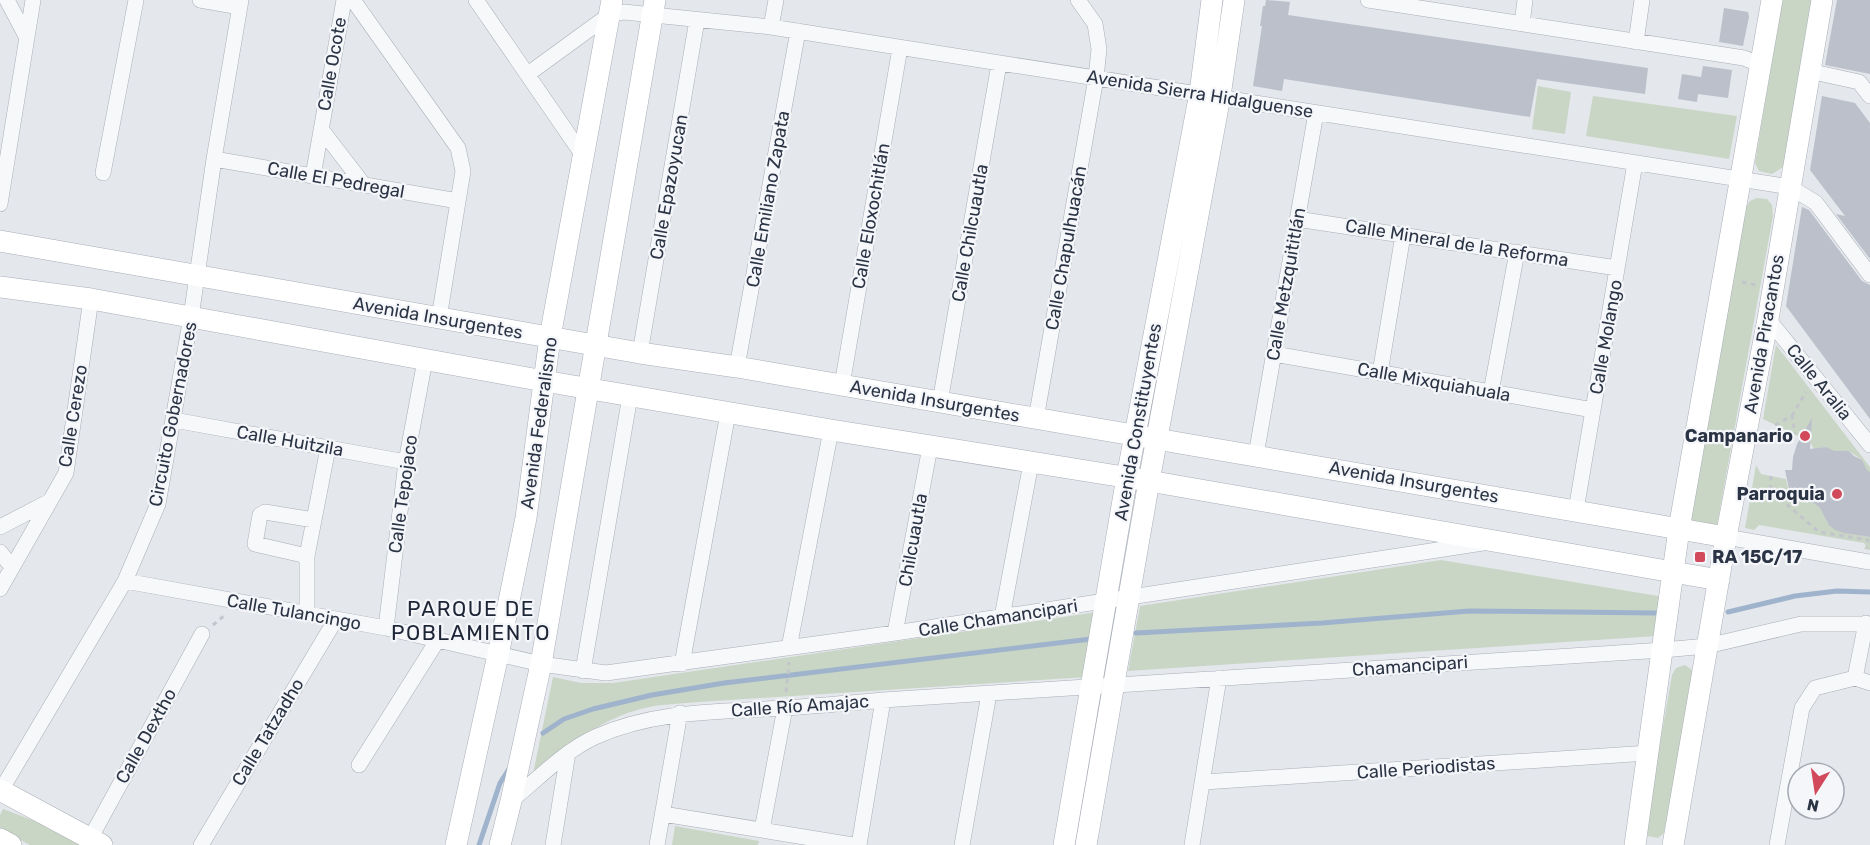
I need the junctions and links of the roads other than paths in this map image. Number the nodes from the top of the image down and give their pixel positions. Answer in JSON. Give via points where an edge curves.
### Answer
{"nodes":[{"id":1,"x":7,"y":0,"type":"edge"},
{"id":2,"x":33,"y":0,"type":"edge"},
{"id":3,"x":135,"y":0,"type":"edge"},
{"id":4,"x":200,"y":0,"type":"edge"},
{"id":5,"x":344,"y":0,"type":"edge"},
{"id":6,"x":353,"y":0,"type":"edge"},
{"id":7,"x":476,"y":0,"type":"edge"},
{"id":8,"x":776,"y":0,"type":"edge"},
{"id":9,"x":1078,"y":0,"type":"edge"},
{"id":10,"x":1368,"y":0,"type":"edge"},
{"id":11,"x":1525,"y":0,"type":"edge"},
{"id":12,"x":1642,"y":0,"type":"edge"},
{"id":13,"x":1772,"y":0,"type":"edge"},
{"id":14,"x":1822,"y":0,"type":"edge"},
{"id":15,"x":241,"y":3,"type":"edge"},
{"id":16,"x":1209,"y":3,"type":"edge"},
{"id":17,"x":1408,"y":3,"type":"edge"},
{"id":18,"x":653,"y":7,"type":"edge"},
{"id":19,"x":1233,"y":7,"type":"edge"},
{"id":20,"x":610,"y":8,"type":"edge"},
{"id":21,"x":697,"y":20,"type":"junction"},
{"id":22,"x":1521,"y":24,"type":"junction"},
{"id":23,"x":771,"y":27,"type":"junction"},
{"id":24,"x":798,"y":31,"type":"junction"},
{"id":25,"x":27,"y":38,"type":"junction"},
{"id":26,"x":1636,"y":42,"type":"junction"},
{"id":27,"x":900,"y":48,"type":"junction"},
{"id":28,"x":999,"y":64,"type":"junction"},
{"id":29,"x":1761,"y":65,"type":"junction"},
{"id":30,"x":1809,"y":71,"type":"junction"},
{"id":31,"x":528,"y":74,"type":"junction"},
{"id":32,"x":1096,"y":78,"type":"junction"},
{"id":33,"x":1210,"y":94,"type":"junction"},
{"id":34,"x":1870,"y":96,"type":"edge"},
{"id":35,"x":1316,"y":113,"type":"junction"},
{"id":36,"x":321,"y":129,"type":"junction"},
{"id":37,"x":582,"y":154,"type":"junction"},
{"id":38,"x":214,"y":159,"type":"junction"},
{"id":39,"x":1635,"y":164,"type":"junction"},
{"id":40,"x":103,"y":173,"type":"dead end"},
{"id":41,"x":313,"y":176,"type":"junction"},
{"id":42,"x":1739,"y":181,"type":"junction"},
{"id":43,"x":364,"y":185,"type":"junction"},
{"id":44,"x":1790,"y":187,"type":"junction"},
{"id":45,"x":458,"y":201,"type":"junction"},
{"id":46,"x":0,"y":204,"type":"edge"},
{"id":47,"x":1297,"y":219,"type":"junction"},
{"id":48,"x":1403,"y":235,"type":"junction"},
{"id":49,"x":0,"y":241,"type":"edge"},
{"id":50,"x":1517,"y":252,"type":"junction"},
{"id":51,"x":1617,"y":267,"type":"junction"},
{"id":52,"x":1870,"y":274,"type":"edge"},
{"id":53,"x":196,"y":275,"type":"junction"},
{"id":54,"x":0,"y":287,"type":"edge"},
{"id":55,"x":91,"y":299,"type":"junction"},
{"id":56,"x":191,"y":317,"type":"junction"},
{"id":57,"x":439,"y":318,"type":"junction"},
{"id":58,"x":1768,"y":319,"type":"junction"},
{"id":59,"x":550,"y":338,"type":"junction"},
{"id":60,"x":595,"y":345,"type":"junction"},
{"id":61,"x":640,"y":353,"type":"junction"},
{"id":62,"x":1274,"y":354,"type":"junction"},
{"id":63,"x":425,"y":360,"type":"junction"},
{"id":64,"x":737,"y":366,"type":"junction"},
{"id":65,"x":1380,"y":372,"type":"junction"},
{"id":66,"x":544,"y":381,"type":"junction"},
{"id":67,"x":842,"y":385,"type":"junction"},
{"id":68,"x":588,"y":388,"type":"junction"},
{"id":69,"x":1491,"y":392,"type":"junction"},
{"id":70,"x":630,"y":396,"type":"junction"},
{"id":71,"x":940,"y":402,"type":"junction"},
{"id":72,"x":1593,"y":410,"type":"junction"},
{"id":73,"x":728,"y":413,"type":"junction"},
{"id":74,"x":1036,"y":419,"type":"junction"},
{"id":75,"x":174,"y":420,"type":"junction"},
{"id":76,"x":831,"y":430,"type":"junction"},
{"id":77,"x":1135,"y":435,"type":"junction"},
{"id":78,"x":1157,"y":438,"type":"junction"},
{"id":79,"x":1870,"y":445,"type":"edge"},
{"id":80,"x":930,"y":447,"type":"junction"},
{"id":81,"x":328,"y":448,"type":"junction"},
{"id":82,"x":1256,"y":455,"type":"junction"},
{"id":83,"x":406,"y":462,"type":"junction"},
{"id":84,"x":1031,"y":463,"type":"junction"},
{"id":85,"x":1127,"y":477,"type":"junction"},
{"id":86,"x":1149,"y":481,"type":"junction"},
{"id":87,"x":50,"y":501,"type":"junction"},
{"id":88,"x":1576,"y":510,"type":"junction"},
{"id":89,"x":314,"y":520,"type":"junction"},
{"id":90,"x":0,"y":527,"type":"edge"},
{"id":91,"x":1680,"y":529,"type":"junction"},
{"id":92,"x":1726,"y":537,"type":"junction"},
{"id":93,"x":1497,"y":541,"type":"junction"},
{"id":94,"x":0,"y":552,"type":"edge"},
{"id":95,"x":307,"y":556,"type":"junction"},
{"id":96,"x":1870,"y":562,"type":"edge"},
{"id":97,"x":12,"y":567,"type":"junction"},
{"id":98,"x":1673,"y":572,"type":"junction"},
{"id":99,"x":1719,"y":580,"type":"junction"},
{"id":100,"x":124,"y":581,"type":"junction"},
{"id":101,"x":0,"y":589,"type":"edge"},
{"id":102,"x":1128,"y":598,"type":"junction"},
{"id":103,"x":1106,"y":602,"type":"junction"},
{"id":104,"x":307,"y":614,"type":"junction"},
{"id":105,"x":1002,"y":617,"type":"junction"},
{"id":106,"x":336,"y":620,"type":"junction"},
{"id":107,"x":1868,"y":623,"type":"edge"},
{"id":108,"x":386,"y":628,"type":"junction"},
{"id":109,"x":896,"y":633,"type":"junction"},
{"id":110,"x":202,"y":634,"type":"road end"},
{"id":111,"x":437,"y":641,"type":"junction"},
{"id":112,"x":1707,"y":646,"type":"junction"},
{"id":113,"x":1663,"y":650,"type":"junction"},
{"id":114,"x":789,"y":653,"type":"junction"},
{"id":115,"x":498,"y":655,"type":"junction"},
{"id":116,"x":541,"y":664,"type":"junction"},
{"id":117,"x":682,"y":664,"type":"junction"},
{"id":118,"x":583,"y":671,"type":"junction"},
{"id":119,"x":1219,"y":678,"type":"junction"},
{"id":120,"x":1863,"y":680,"type":"edge"},
{"id":121,"x":1113,"y":686,"type":"junction"},
{"id":122,"x":1092,"y":687,"type":"junction"},
{"id":123,"x":989,"y":694,"type":"junction"},
{"id":124,"x":883,"y":700,"type":"junction"},
{"id":125,"x":785,"y":704,"type":"junction"},
{"id":126,"x":680,"y":713,"type":"junction"},
{"id":127,"x":568,"y":753,"type":"junction"},
{"id":128,"x":1649,"y":753,"type":"junction"},
{"id":129,"x":359,"y":765,"type":"dead end"},
{"id":130,"x":1204,"y":782,"type":"junction"},
{"id":131,"x":0,"y":791,"type":"edge"},
{"id":132,"x":512,"y":801,"type":"junction"},
{"id":133,"x":663,"y":814,"type":"junction"},
{"id":134,"x":762,"y":830,"type":"junction"},
{"id":135,"x":0,"y":839,"type":"edge"},
{"id":136,"x":96,"y":842,"type":"edge"},
{"id":137,"x":11,"y":845,"type":"edge"},
{"id":138,"x":201,"y":845,"type":"edge"},
{"id":139,"x":456,"y":845,"type":"edge"},
{"id":140,"x":500,"y":845,"type":"edge"},
{"id":141,"x":553,"y":845,"type":"edge"},
{"id":142,"x":657,"y":845,"type":"edge"},
{"id":143,"x":853,"y":845,"type":"edge"},
{"id":144,"x":859,"y":845,"type":"edge"},
{"id":145,"x":962,"y":845,"type":"edge"},
{"id":146,"x":1064,"y":845,"type":"edge"},
{"id":147,"x":1086,"y":845,"type":"edge"},
{"id":148,"x":1192,"y":845,"type":"edge"},
{"id":149,"x":1635,"y":845,"type":"edge"},
{"id":150,"x":1673,"y":845,"type":"edge"},
{"id":151,"x":1776,"y":845,"type":"edge"}],
"edges":[{"from":1,"to":25,"type":"street"},
{"from":2,"to":25,"type":"street"},
{"from":3,"to":40,"type":"street"},
{"from":4,"to":15,"type":"street"},
{"from":5,"to":36,"type":"street","name":"Calle Ocote"},
{"from":6,"to":45,"type":"street","via":[[458,148],[463,171]]},
{"from":7,"to":31,"type":"street"},
{"from":8,"to":23,"type":"street"},
{"from":9,"to":32,"type":"street","name":"Calle Chapulhuacán","via":[[1095,24]]},
{"from":10,"to":17,"type":"street"},
{"from":11,"to":22,"type":"street"},
{"from":12,"to":26,"type":"street"},
{"from":13,"to":29,"type":"street"},
{"from":14,"to":30,"type":"street","name":"Avenida Piracantos"},
{"from":15,"to":38,"type":"street","name":"Circuito Gobernadores"},
{"from":16,"to":19,"type":"street"},
{"from":16,"to":33,"type":"street","name":"Avenida Constituyentes"},
{"from":17,"to":22,"type":"street"},
{"from":18,"to":20,"type":"street","name":"Avenida Sierra Hidalguense","via":[[624,12]]},
{"from":18,"to":21,"type":"street","name":"Avenida Sierra Hidalguense"},
{"from":18,"to":60,"type":"street"},
{"from":19,"to":33,"type":"street","name":"Avenida Constituyentes"},
{"from":20,"to":31,"type":"street"},
{"from":20,"to":37,"type":"street","name":"Avenida Federalismo"},
{"from":21,"to":23,"type":"street","name":"Avenida Sierra Hidalguense"},
{"from":21,"to":61,"type":"street","name":"Calle Epazoyucan"},
{"from":22,"to":26,"type":"street"},
{"from":23,"to":24,"type":"street","name":"Avenida Sierra Hidalguense"},
{"from":24,"to":27,"type":"street","name":"Avenida Sierra Hidalguense"},
{"from":24,"to":64,"type":"street","name":"Calle Emiliano Zapata"},
{"from":25,"to":46,"type":"street"},
{"from":26,"to":29,"type":"street","via":[[1744,58]]},
{"from":27,"to":28,"type":"street","name":"Avenida Sierra Hidalguense"},
{"from":27,"to":67,"type":"street","name":"Calle Eloxochitlán"},
{"from":28,"to":32,"type":"street","name":"Avenida Sierra Hidalguense"},
{"from":28,"to":71,"type":"street","name":"Calle Chilcuautla"},
{"from":29,"to":42,"type":"street"},
{"from":30,"to":34,"type":"street","via":[[1859,82]]},
{"from":30,"to":44,"type":"street","name":"Avenida Piracantos"},
{"from":31,"to":37,"type":"street"},
{"from":32,"to":33,"type":"street","name":"Avenida Sierra Hidalguense"},
{"from":32,"to":74,"type":"street","name":"Calle Chapulhuacán"},
{"from":33,"to":35,"type":"street","name":"Avenida Sierra Hidalguense"},
{"from":33,"to":77,"type":"street","name":"Avenida Constituyentes"},
{"from":33,"to":78,"type":"street","name":"Avenida Constituyentes"},
{"from":35,"to":39,"type":"street","name":"Avenida Sierra Hidalguense"},
{"from":35,"to":47,"type":"street","name":"Calle Metzquititlán"},
{"from":36,"to":41,"type":"street","name":"Calle Ocote"},
{"from":36,"to":43,"type":"street","name":"Calle Ocote"},
{"from":37,"to":59,"type":"street","name":"Avenida Federalismo"},
{"from":38,"to":41,"type":"street","name":"Calle El Pedregal"},
{"from":38,"to":53,"type":"street","name":"Circuito Gobernadores"},
{"from":39,"to":42,"type":"street","name":"Avenida Sierra Hidalguense"},
{"from":39,"to":51,"type":"street","name":"Calle Molango"},
{"from":41,"to":43,"type":"street","name":"Calle El Pedregal"},
{"from":42,"to":44,"type":"street","name":"Avenida Sierra Hidalguense"},
{"from":42,"to":91,"type":"street"},
{"from":43,"to":45,"type":"street","name":"Calle El Pedregal"},
{"from":44,"to":52,"type":"street","via":[[1816,203]]},
{"from":44,"to":58,"type":"street","name":"Avenida Piracantos"},
{"from":45,"to":57,"type":"street"},
{"from":47,"to":48,"type":"street","name":"Calle Mineral de la Reforma"},
{"from":47,"to":62,"type":"street","name":"Calle Metzquititlán"},
{"from":48,"to":50,"type":"street","name":"Calle Mineral de la Reforma"},
{"from":48,"to":65,"type":"street"},
{"from":49,"to":53,"type":"street","name":"Avenida Insurgentes"},
{"from":50,"to":51,"type":"street","name":"Calle Mineral de la Reforma"},
{"from":50,"to":69,"type":"street"},
{"from":51,"to":72,"type":"street","name":"Calle Molango"},
{"from":53,"to":56,"type":"street","name":"Circuito Gobernadores"},
{"from":53,"to":57,"type":"street","name":"Avenida Insurgentes"},
{"from":54,"to":55,"type":"street"},
{"from":55,"to":56,"type":"street"},
{"from":55,"to":87,"type":"street","name":"Calle Cerezo","via":[[66,472]]},
{"from":56,"to":63,"type":"street"},
{"from":56,"to":75,"type":"street","name":"Circuito Gobernadores"},
{"from":57,"to":59,"type":"street","name":"Avenida Insurgentes"},
{"from":58,"to":79,"type":"street","name":"Calle Aralia"},
{"from":58,"to":92,"type":"street","name":"Avenida Piracantos"},
{"from":59,"to":60,"type":"street","name":"Avenida Insurgentes"},
{"from":59,"to":66,"type":"street","name":"Avenida Federalismo"},
{"from":60,"to":61,"type":"street","name":"Avenida Insurgentes"},
{"from":60,"to":68,"type":"street"},
{"from":61,"to":64,"type":"street","name":"Avenida Insurgentes"},
{"from":62,"to":65,"type":"street","name":"Calle Mixquiahuala"},
{"from":62,"to":82,"type":"street","name":"Calle Metzquititlán"},
{"from":63,"to":66,"type":"street"},
{"from":63,"to":83,"type":"street","name":"Calle Tepojaco"},
{"from":64,"to":67,"type":"street","name":"Avenida Insurgentes"},
{"from":65,"to":69,"type":"street","name":"Calle Mixquiahuala"},
{"from":66,"to":68,"type":"street"},
{"from":66,"to":115,"type":"street","name":"Avenida Federalismo","via":[[526,518]]},
{"from":67,"to":71,"type":"street","name":"Avenida Insurgentes"},
{"from":68,"to":70,"type":"street"},
{"from":68,"to":116,"type":"street"},
{"from":69,"to":72,"type":"street","name":"Calle Mixquiahuala"},
{"from":70,"to":73,"type":"street"},
{"from":70,"to":118,"type":"street"},
{"from":71,"to":74,"type":"street","name":"Avenida Insurgentes"},
{"from":72,"to":88,"type":"street","name":"Calle Molango"},
{"from":73,"to":76,"type":"street"},
{"from":73,"to":117,"type":"street"},
{"from":74,"to":77,"type":"street","name":"Avenida Insurgentes"},
{"from":75,"to":81,"type":"street","name":"Calle Huitzila"},
{"from":75,"to":100,"type":"street","name":"Circuito Gobernadores","via":[[158,504]]},
{"from":76,"to":80,"type":"street"},
{"from":76,"to":114,"type":"street"},
{"from":77,"to":78,"type":"street","name":"Avenida Insurgentes"},
{"from":77,"to":85,"type":"street","name":"Avenida Constituyentes"},
{"from":78,"to":82,"type":"street","name":"Avenida Insurgentes"},
{"from":78,"to":86,"type":"street","name":"Avenida Constituyentes"},
{"from":80,"to":84,"type":"street"},
{"from":80,"to":109,"type":"street","name":"Chilcuautla"},
{"from":81,"to":83,"type":"street","name":"Calle Huitzila"},
{"from":81,"to":89,"type":"street"},
{"from":82,"to":88,"type":"street","name":"Avenida Insurgentes"},
{"from":83,"to":108,"type":"street","name":"Calle Tepojaco"},
{"from":84,"to":85,"type":"street"},
{"from":84,"to":105,"type":"street"},
{"from":85,"to":86,"type":"street"},
{"from":85,"to":103,"type":"street","name":"Avenida Constituyentes"},
{"from":86,"to":93,"type":"street"},
{"from":86,"to":102,"type":"street","name":"Avenida Constituyentes"},
{"from":87,"to":90,"type":"street"},
{"from":87,"to":97,"type":"street","name":"Calle Cerezo"},
{"from":88,"to":91,"type":"street","name":"Avenida Insurgentes"},
{"from":89,"to":95,"type":"street"},
{"from":89,"to":95,"type":"street","via":[[260,514],[255,544]]},
{"from":91,"to":92,"type":"street","name":"Avenida Insurgentes"},
{"from":91,"to":98,"type":"street"},
{"from":92,"to":96,"type":"street","name":"Avenida Insurgentes"},
{"from":92,"to":99,"type":"street","name":"Avenida Piracantos"},
{"from":93,"to":98,"type":"street"},
{"from":93,"to":102,"type":"street","name":"Calle Chamancipari"},
{"from":94,"to":97,"type":"street"},
{"from":95,"to":104,"type":"street"},
{"from":97,"to":101,"type":"street","name":"Calle Cerezo"},
{"from":98,"to":99,"type":"street"},
{"from":98,"to":113,"type":"street"},
{"from":99,"to":112,"type":"street","name":"Avenida Piracantos"},
{"from":100,"to":104,"type":"street","name":"Calle Tulancingo"},
{"from":100,"to":131,"type":"street","name":"Circuito Gobernadores"},
{"from":102,"to":103,"type":"street","name":"Calle Chamancipari"},
{"from":102,"to":121,"type":"street","name":"Avenida Constituyentes"},
{"from":103,"to":105,"type":"street","name":"Calle Chamancipari"},
{"from":103,"to":122,"type":"street","name":"Avenida Constituyentes"},
{"from":104,"to":106,"type":"street","name":"Calle Tulancingo"},
{"from":105,"to":109,"type":"street","name":"Calle Chamancipari"},
{"from":106,"to":108,"type":"street","name":"Calle Tulancingo"},
{"from":106,"to":138,"type":"street","name":"Calle Tatzadho"},
{"from":107,"to":112,"type":"street","via":[[1801,624]]},
{"from":107,"to":120,"type":"street"},
{"from":108,"to":111,"type":"street","name":"Calle Tulancingo"},
{"from":109,"to":114,"type":"street","name":"Calle Chamancipari"},
{"from":110,"to":136,"type":"street","name":"Calle Dextho"},
{"from":111,"to":115,"type":"street","name":"Calle Tulancingo"},
{"from":111,"to":129,"type":"street"},
{"from":112,"to":113,"type":"street","name":"Chamancipari"},
{"from":112,"to":150,"type":"street","name":"Avenida Piracantos"},
{"from":113,"to":119,"type":"street","name":"Chamancipari"},
{"from":113,"to":128,"type":"street"},
{"from":114,"to":117,"type":"street","name":"Calle Chamancipari"},
{"from":115,"to":116,"type":"street","name":"Calle Chamancipari"},
{"from":115,"to":139,"type":"street","name":"Avenida Federalismo"},
{"from":116,"to":118,"type":"street","name":"Calle Chamancipari"},
{"from":116,"to":132,"type":"street"},
{"from":117,"to":118,"type":"street","name":"Calle Chamancipari","via":[[606,674]]},
{"from":119,"to":121,"type":"street","name":"Chamancipari"},
{"from":119,"to":130,"type":"street"},
{"from":120,"to":151,"type":"street","via":[[1815,688],[1802,708]]},
{"from":121,"to":122,"type":"street","name":"Calle Río Amajac"},
{"from":121,"to":147,"type":"street","name":"Avenida Constituyentes"},
{"from":122,"to":123,"type":"street","name":"Calle Río Amajac"},
{"from":122,"to":146,"type":"street","name":"Avenida Constituyentes"},
{"from":123,"to":124,"type":"street","name":"Calle Río Amajac"},
{"from":123,"to":145,"type":"street"},
{"from":124,"to":125,"type":"street","name":"Calle Río Amajac"},
{"from":124,"to":144,"type":"street"},
{"from":125,"to":126,"type":"street","name":"Calle Río Amajac"},
{"from":125,"to":134,"type":"street"},
{"from":126,"to":127,"type":"street","name":"Calle Río Amajac","via":[[635,722]]},
{"from":126,"to":133,"type":"street"},
{"from":127,"to":132,"type":"street","name":"Calle Río Amajac"},
{"from":127,"to":141,"type":"street"},
{"from":128,"to":130,"type":"street","name":"Calle Periodistas"},
{"from":128,"to":149,"type":"street"},
{"from":130,"to":148,"type":"street"},
{"from":131,"to":136,"type":"street"},
{"from":132,"to":140,"type":"street"},
{"from":133,"to":134,"type":"street"},
{"from":133,"to":142,"type":"street"},
{"from":134,"to":143,"type":"street"},
{"from":135,"to":137,"type":"street"}]}
